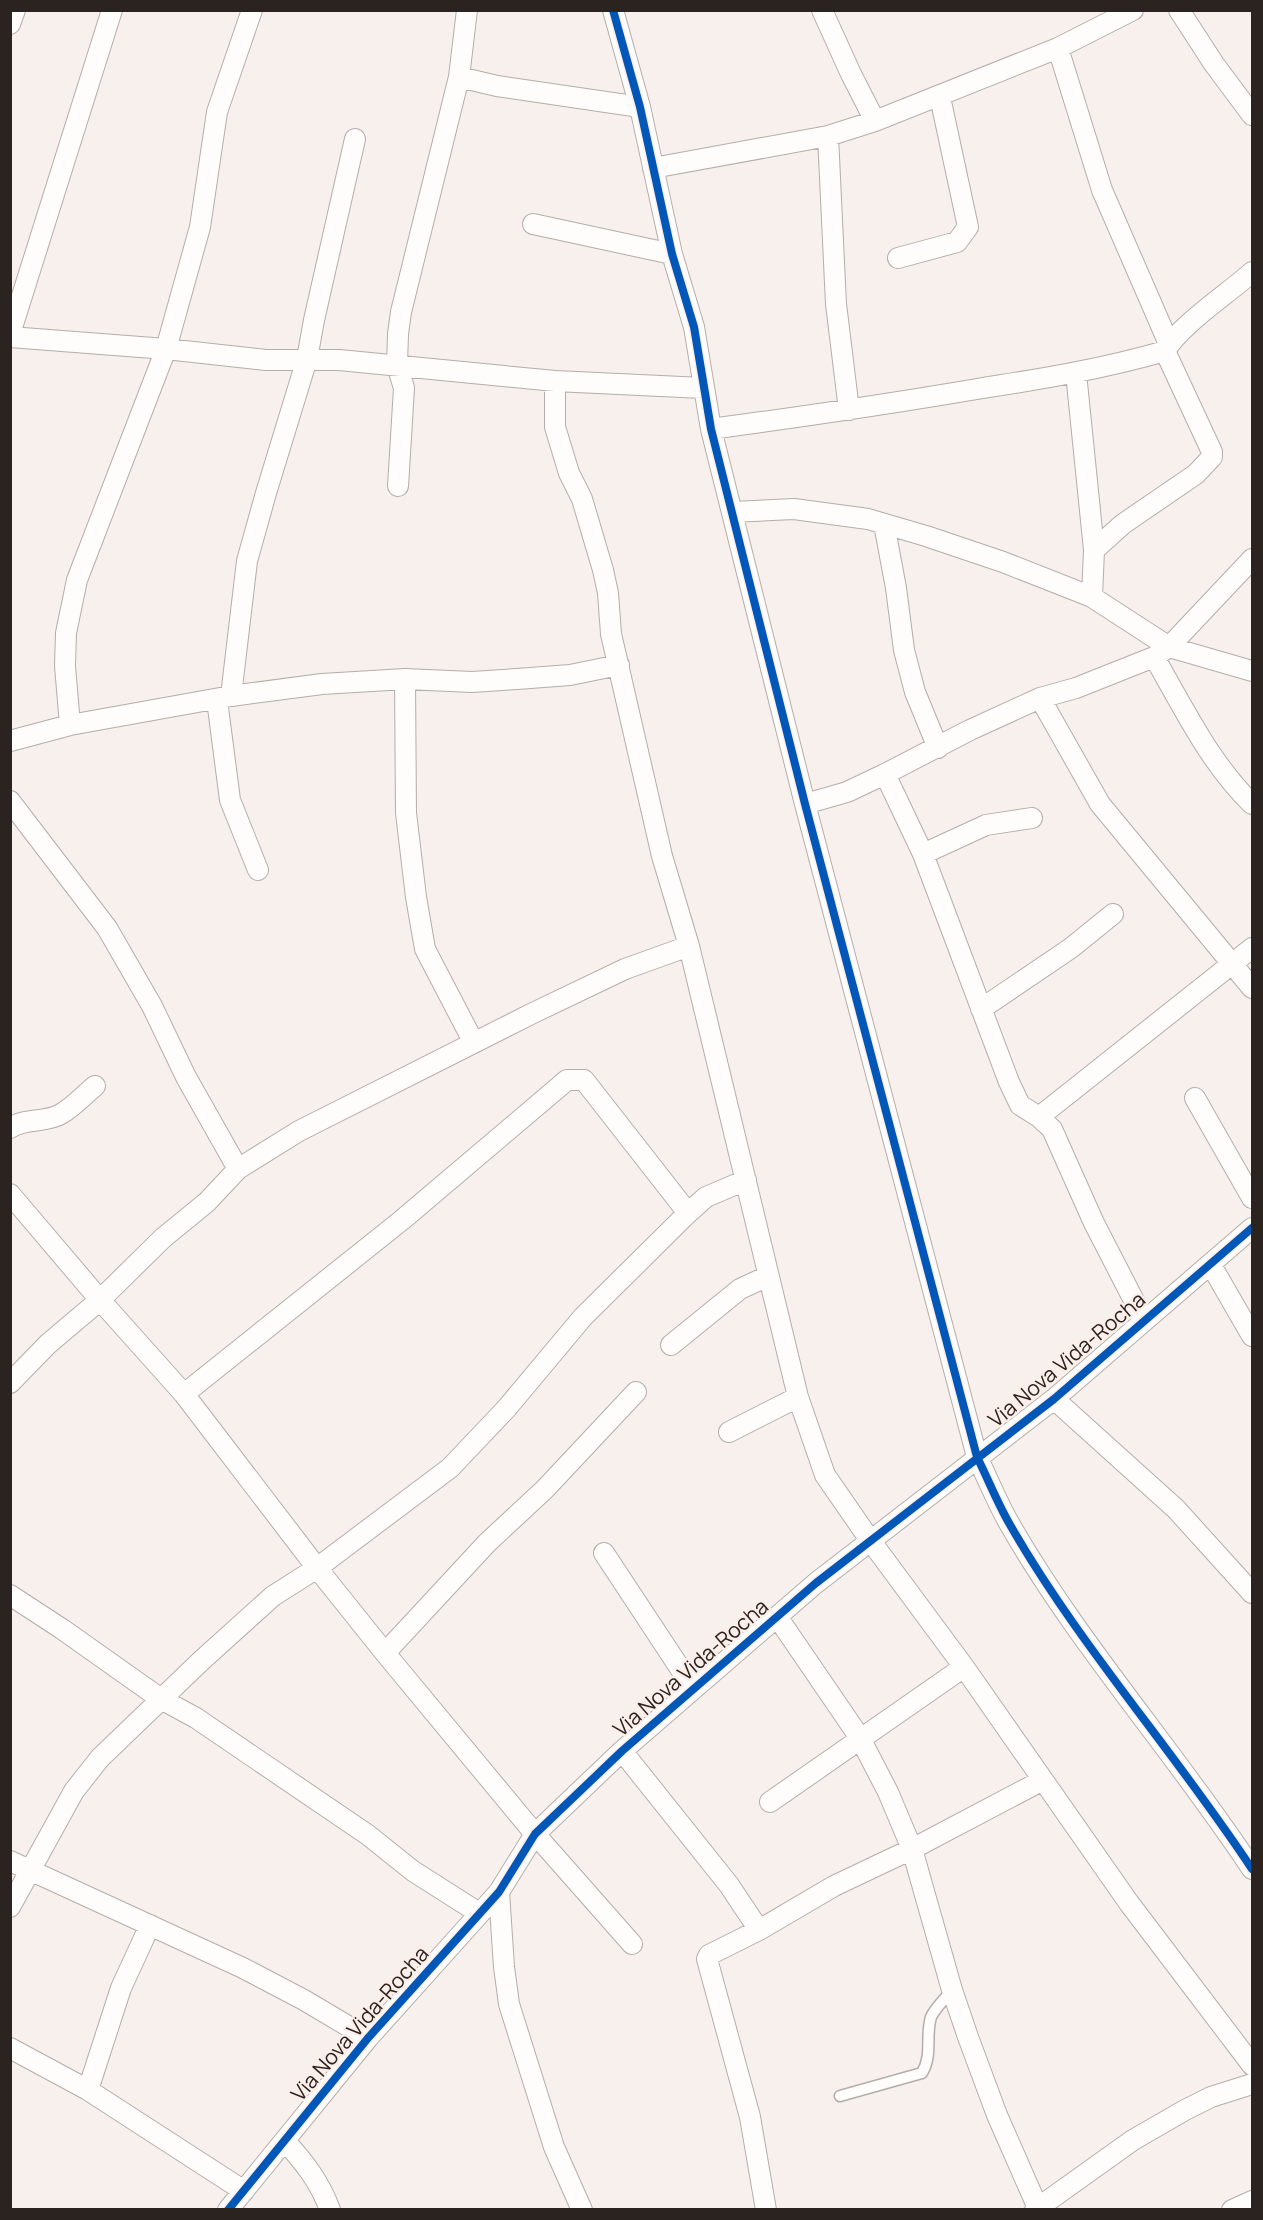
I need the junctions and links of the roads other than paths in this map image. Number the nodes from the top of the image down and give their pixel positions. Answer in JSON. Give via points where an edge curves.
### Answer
{"nodes":[{"id":1,"x":15,"y":10,"type":"edge"},
{"id":2,"x":112,"y":10,"type":"edge"},
{"id":3,"x":252,"y":10,"type":"edge"},
{"id":4,"x":467,"y":10,"type":"edge"},
{"id":5,"x":613,"y":10,"type":"edge"},
{"id":6,"x":822,"y":10,"type":"edge"},
{"id":7,"x":1133,"y":10,"type":"edge"},
{"id":8,"x":1179,"y":10,"type":"edge"},
{"id":9,"x":10,"y":24,"type":"edge"},
{"id":10,"x":1058,"y":48,"type":"junction"},
{"id":11,"x":459,"y":77,"type":"junction"},
{"id":12,"x":940,"y":97,"type":"junction"},
{"id":13,"x":640,"y":107,"type":"junction"},
{"id":14,"x":1252,"y":115,"type":"edge"},
{"id":15,"x":875,"y":122,"type":"junction"},
{"id":16,"x":828,"y":136,"type":"junction"},
{"id":17,"x":355,"y":140,"type":"dead end"},
{"id":18,"x":654,"y":168,"type":"junction"},
{"id":19,"x":533,"y":224,"type":"dead end"},
{"id":20,"x":672,"y":254,"type":"junction"},
{"id":21,"x":898,"y":258,"type":"dead end"},
{"id":22,"x":1252,"y":272,"type":"edge"},
{"id":23,"x":10,"y":335,"type":"edge"},
{"id":24,"x":1167,"y":347,"type":"junction"},
{"id":25,"x":166,"y":349,"type":"junction"},
{"id":26,"x":307,"y":359,"type":"junction"},
{"id":27,"x":397,"y":365,"type":"junction"},
{"id":28,"x":1076,"y":373,"type":"junction"},
{"id":29,"x":555,"y":381,"type":"junction"},
{"id":30,"x":703,"y":388,"type":"junction"},
{"id":31,"x":849,"y":410,"type":"junction"},
{"id":32,"x":711,"y":429,"type":"junction"},
{"id":33,"x":398,"y":486,"type":"dead end"},
{"id":34,"x":732,"y":512,"type":"junction"},
{"id":35,"x":884,"y":524,"type":"junction"},
{"id":36,"x":1094,"y":550,"type":"junction"},
{"id":37,"x":1252,"y":559,"type":"edge"},
{"id":38,"x":1092,"y":597,"type":"junction"},
{"id":39,"x":1161,"y":652,"type":"junction"},
{"id":40,"x":619,"y":664,"type":"junction"},
{"id":41,"x":1252,"y":671,"type":"edge"},
{"id":42,"x":405,"y":679,"type":"junction"},
{"id":43,"x":224,"y":698,"type":"junction"},
{"id":44,"x":1040,"y":698,"type":"junction"},
{"id":45,"x":70,"y":725,"type":"junction"},
{"id":46,"x":10,"y":741,"type":"edge"},
{"id":47,"x":938,"y":748,"type":"junction"},
{"id":48,"x":885,"y":774,"type":"junction"},
{"id":49,"x":10,"y":801,"type":"edge"},
{"id":50,"x":805,"y":804,"type":"junction"},
{"id":51,"x":1252,"y":804,"type":"edge"},
{"id":52,"x":1032,"y":818,"type":"dead end"},
{"id":53,"x":923,"y":854,"type":"junction"},
{"id":54,"x":258,"y":870,"type":"dead end"},
{"id":55,"x":1113,"y":914,"type":"dead end"},
{"id":56,"x":689,"y":946,"type":"junction"},
{"id":57,"x":1252,"y":948,"type":"edge"},
{"id":58,"x":1232,"y":964,"type":"junction"},
{"id":59,"x":1252,"y":988,"type":"edge"},
{"id":60,"x":981,"y":1009,"type":"junction"},
{"id":61,"x":474,"y":1043,"type":"junction"},
{"id":62,"x":95,"y":1086,"type":"dead end"},
{"id":63,"x":1195,"y":1098,"type":"dead end"},
{"id":64,"x":1039,"y":1117,"type":"junction"},
{"id":65,"x":10,"y":1128,"type":"edge"},
{"id":66,"x":238,"y":1169,"type":"junction"},
{"id":67,"x":746,"y":1180,"type":"junction"},
{"id":68,"x":10,"y":1194,"type":"edge"},
{"id":69,"x":1252,"y":1198,"type":"edge"},
{"id":70,"x":688,"y":1213,"type":"junction"},
{"id":71,"x":1252,"y":1228,"type":"edge"},
{"id":72,"x":1211,"y":1265,"type":"junction"},
{"id":73,"x":768,"y":1276,"type":"junction"},
{"id":74,"x":100,"y":1300,"type":"junction"},
{"id":75,"x":1144,"y":1320,"type":"junction"},
{"id":76,"x":1252,"y":1336,"type":"edge"},
{"id":77,"x":670,"y":1345,"type":"dead end"},
{"id":78,"x":10,"y":1383,"type":"edge"},
{"id":79,"x":636,"y":1392,"type":"dead end"},
{"id":80,"x":184,"y":1394,"type":"junction"},
{"id":81,"x":798,"y":1396,"type":"junction"},
{"id":82,"x":1054,"y":1399,"type":"junction"},
{"id":83,"x":729,"y":1432,"type":"dead end"},
{"id":84,"x":977,"y":1457,"type":"junction"},
{"id":85,"x":870,"y":1540,"type":"junction"},
{"id":86,"x":604,"y":1553,"type":"dead end"},
{"id":87,"x":317,"y":1568,"type":"junction"},
{"id":88,"x":1252,"y":1593,"type":"edge"},
{"id":89,"x":10,"y":1595,"type":"edge"},
{"id":90,"x":778,"y":1618,"type":"junction"},
{"id":91,"x":385,"y":1653,"type":"junction"},
{"id":92,"x":964,"y":1667,"type":"junction"},
{"id":93,"x":693,"y":1688,"type":"junction"},
{"id":94,"x":160,"y":1699,"type":"junction"},
{"id":95,"x":860,"y":1738,"type":"junction"},
{"id":96,"x":622,"y":1751,"type":"junction"},
{"id":97,"x":1043,"y":1780,"type":"junction"},
{"id":98,"x":770,"y":1802,"type":"dead end"},
{"id":99,"x":535,"y":1834,"type":"junction"},
{"id":100,"x":912,"y":1849,"type":"junction"},
{"id":101,"x":10,"y":1861,"type":"edge"},
{"id":102,"x":31,"y":1868,"type":"junction"},
{"id":103,"x":1252,"y":1869,"type":"edge"},
{"id":104,"x":499,"y":1892,"type":"junction"},
{"id":105,"x":10,"y":1907,"type":"edge"},
{"id":106,"x":479,"y":1913,"type":"junction"},
{"id":107,"x":150,"y":1926,"type":"junction"},
{"id":108,"x":759,"y":1930,"type":"junction"},
{"id":109,"x":632,"y":1944,"type":"dead end"},
{"id":110,"x":952,"y":1990,"type":"junction"},
{"id":111,"x":369,"y":2038,"type":"junction"},
{"id":112,"x":10,"y":2048,"type":"edge"},
{"id":113,"x":1252,"y":2065,"type":"edge"},
{"id":114,"x":1252,"y":2085,"type":"edge"},
{"id":115,"x":88,"y":2090,"type":"junction"},
{"id":116,"x":840,"y":2096,"type":"dead end"},
{"id":117,"x":285,"y":2141,"type":"junction"},
{"id":118,"x":244,"y":2191,"type":"junction"},
{"id":119,"x":1252,"y":2201,"type":"edge"},
{"id":120,"x":1036,"y":2208,"type":"edge"},
{"id":121,"x":228,"y":2210,"type":"edge"},
{"id":122,"x":330,"y":2210,"type":"edge"},
{"id":123,"x":582,"y":2210,"type":"edge"},
{"id":124,"x":766,"y":2210,"type":"edge"},
{"id":125,"x":1232,"y":2210,"type":"edge"}],
"edges":[{"from":1,"to":9,"type":"street"},
{"from":2,"to":23,"type":"street"},
{"from":3,"to":25,"type":"street","via":[[217,112],[200,226]]},
{"from":4,"to":11,"type":"street"},
{"from":5,"to":13,"type":"street"},
{"from":6,"to":15,"type":"street"},
{"from":7,"to":10,"type":"street"},
{"from":8,"to":14,"type":"street"},
{"from":10,"to":12,"type":"street"},
{"from":10,"to":24,"type":"street","via":[[1102,190]]},
{"from":11,"to":13,"type":"street"},
{"from":11,"to":27,"type":"street","via":[[400,312]]},
{"from":12,"to":15,"type":"street"},
{"from":12,"to":21,"type":"street","via":[[968,227],[957,242]]},
{"from":13,"to":18,"type":"street"},
{"from":15,"to":16,"type":"street"},
{"from":16,"to":18,"type":"street"},
{"from":16,"to":31,"type":"street","via":[[836,304]]},
{"from":17,"to":26,"type":"street"},
{"from":18,"to":20,"type":"street"},
{"from":19,"to":20,"type":"street"},
{"from":20,"to":30,"type":"street","via":[[694,327]]},
{"from":22,"to":24,"type":"street"},
{"from":23,"to":25,"type":"street"},
{"from":24,"to":28,"type":"street"},
{"from":24,"to":36,"type":"street","via":[[1212,457],[1196,474],[1123,524]]},
{"from":25,"to":26,"type":"street","via":[[266,360]]},
{"from":25,"to":45,"type":"street","via":[[77,580],[66,633]]},
{"from":26,"to":27,"type":"street"},
{"from":26,"to":43,"type":"street","via":[[248,561]]},
{"from":27,"to":29,"type":"street"},
{"from":27,"to":33,"type":"street","via":[[404,388]]},
{"from":28,"to":31,"type":"street"},
{"from":28,"to":36,"type":"street"},
{"from":29,"to":30,"type":"street"},
{"from":29,"to":40,"type":"street","via":[[555,427],[603,570]]},
{"from":30,"to":32,"type":"street"},
{"from":31,"to":32,"type":"street"},
{"from":32,"to":34,"type":"street"},
{"from":34,"to":35,"type":"street","via":[[794,509]]},
{"from":34,"to":50,"type":"street"},
{"from":35,"to":38,"type":"street","via":[[1003,562]]},
{"from":35,"to":47,"type":"street","via":[[904,650],[915,692]]},
{"from":36,"to":38,"type":"street"},
{"from":37,"to":39,"type":"street"},
{"from":38,"to":39,"type":"street"},
{"from":39,"to":41,"type":"street"},
{"from":39,"to":44,"type":"street","via":[[1076,688]]},
{"from":39,"to":51,"type":"street","via":[[1202,742],[1232,784]]},
{"from":40,"to":42,"type":"street","via":[[570,675],[517,679]]},
{"from":40,"to":56,"type":"street","via":[[662,856]]},
{"from":42,"to":43,"type":"street","via":[[322,684]]},
{"from":42,"to":61,"type":"street","via":[[406,813],[419,918],[425,949]]},
{"from":43,"to":45,"type":"street"},
{"from":43,"to":54,"type":"street","via":[[230,800]]},
{"from":44,"to":47,"type":"street"},
{"from":44,"to":58,"type":"street","via":[[1100,804]]},
{"from":45,"to":46,"type":"street"},
{"from":47,"to":48,"type":"street"},
{"from":48,"to":50,"type":"street","via":[[847,792]]},
{"from":48,"to":53,"type":"street"},
{"from":49,"to":66,"type":"street","via":[[107,928]]},
{"from":50,"to":84,"type":"street"},
{"from":52,"to":53,"type":"street","via":[[986,825]]},
{"from":53,"to":60,"type":"street"},
{"from":55,"to":60,"type":"street","via":[[1071,948]]},
{"from":56,"to":61,"type":"street","via":[[626,969]]},
{"from":56,"to":67,"type":"street"},
{"from":57,"to":58,"type":"street"},
{"from":58,"to":59,"type":"street"},
{"from":58,"to":64,"type":"street"},
{"from":60,"to":64,"type":"street","via":[[1020,1105]]},
{"from":61,"to":66,"type":"street","via":[[299,1131]]},
{"from":62,"to":65,"type":"street","via":[[61,1114]]},
{"from":63,"to":69,"type":"street"},
{"from":64,"to":75,"type":"street","via":[[1052,1129]]},
{"from":66,"to":74,"type":"street"},
{"from":67,"to":70,"type":"street","via":[[706,1197]]},
{"from":67,"to":73,"type":"street"},
{"from":68,"to":74,"type":"street"},
{"from":70,"to":80,"type":"street","via":[[584,1080],[567,1080],[402,1220]]},
{"from":70,"to":87,"type":"street","via":[[583,1317],[491,1426],[450,1468]]},
{"from":71,"to":72,"type":"street","name":"Via Nova Vida-Rocha"},
{"from":72,"to":75,"type":"street","name":"Via Nova Vida-Rocha"},
{"from":72,"to":76,"type":"street"},
{"from":73,"to":77,"type":"street","via":[[740,1289]]},
{"from":73,"to":81,"type":"street"},
{"from":74,"to":78,"type":"street"},
{"from":74,"to":80,"type":"street"},
{"from":75,"to":82,"type":"street","name":"Via Nova Vida-Rocha"},
{"from":79,"to":91,"type":"street"},
{"from":80,"to":87,"type":"street"},
{"from":81,"to":83,"type":"street"},
{"from":81,"to":85,"type":"street","via":[[825,1475]]},
{"from":82,"to":84,"type":"street","name":"Via Nova Vida-Rocha"},
{"from":82,"to":88,"type":"street","via":[[1176,1509]]},
{"from":84,"to":85,"type":"street","name":"Via Nova Vida-Rocha"},
{"from":84,"to":103,"type":"street","via":[[1008,1521],[1061,1604]]},
{"from":85,"to":90,"type":"street","name":"Via Nova Vida-Rocha"},
{"from":85,"to":92,"type":"street"},
{"from":86,"to":93,"type":"street"},
{"from":87,"to":91,"type":"street"},
{"from":87,"to":94,"type":"street","via":[[273,1596]]},
{"from":89,"to":94,"type":"street"},
{"from":90,"to":93,"type":"street","name":"Via Nova Vida-Rocha"},
{"from":90,"to":95,"type":"street"},
{"from":91,"to":99,"type":"street"},
{"from":92,"to":95,"type":"street"},
{"from":92,"to":97,"type":"street"},
{"from":93,"to":96,"type":"street","name":"Via Nova Vida-Rocha"},
{"from":94,"to":102,"type":"street","via":[[100,1758],[74,1791]]},
{"from":94,"to":106,"type":"street","via":[[196,1718]]},
{"from":95,"to":98,"type":"street"},
{"from":95,"to":100,"type":"street"},
{"from":96,"to":99,"type":"street","name":"Via Nova Vida-Rocha"},
{"from":96,"to":108,"type":"street","via":[[710,1860]]},
{"from":97,"to":100,"type":"street"},
{"from":97,"to":113,"type":"street","via":[[1129,1904]]},
{"from":99,"to":104,"type":"street","name":"Via Nova Vida-Rocha"},
{"from":99,"to":109,"type":"street"},
{"from":100,"to":108,"type":"street","via":[[834,1886]]},
{"from":100,"to":110,"type":"street"},
{"from":101,"to":102,"type":"street"},
{"from":102,"to":105,"type":"street"},
{"from":102,"to":107,"type":"street"},
{"from":104,"to":106,"type":"street","name":"Via Nova Vida-Rocha"},
{"from":104,"to":123,"type":"street","via":[[509,2004],[554,2147]]},
{"from":106,"to":111,"type":"street","name":"Via Nova Vida-Rocha"},
{"from":107,"to":111,"type":"street","via":[[273,1984]]},
{"from":107,"to":115,"type":"street","via":[[121,1988]]},
{"from":108,"to":124,"type":"street","via":[[707,1959],[750,2117]]},
{"from":110,"to":116,"type":"lane","via":[[932,2015],[928,2062],[922,2073]]},
{"from":110,"to":120,"type":"street"},
{"from":111,"to":117,"type":"street","name":"Via Nova Vida-Rocha"},
{"from":112,"to":115,"type":"street"},
{"from":114,"to":120,"type":"street","via":[[1211,2097],[1185,2110],[1133,2140]]},
{"from":115,"to":118,"type":"street"},
{"from":117,"to":118,"type":"street","name":"Via Nova Vida-Rocha"},
{"from":117,"to":122,"type":"street","via":[[315,2178]]},
{"from":118,"to":121,"type":"street","name":"Via Nova Vida-Rocha"},
{"from":119,"to":125,"type":"street"}]}
